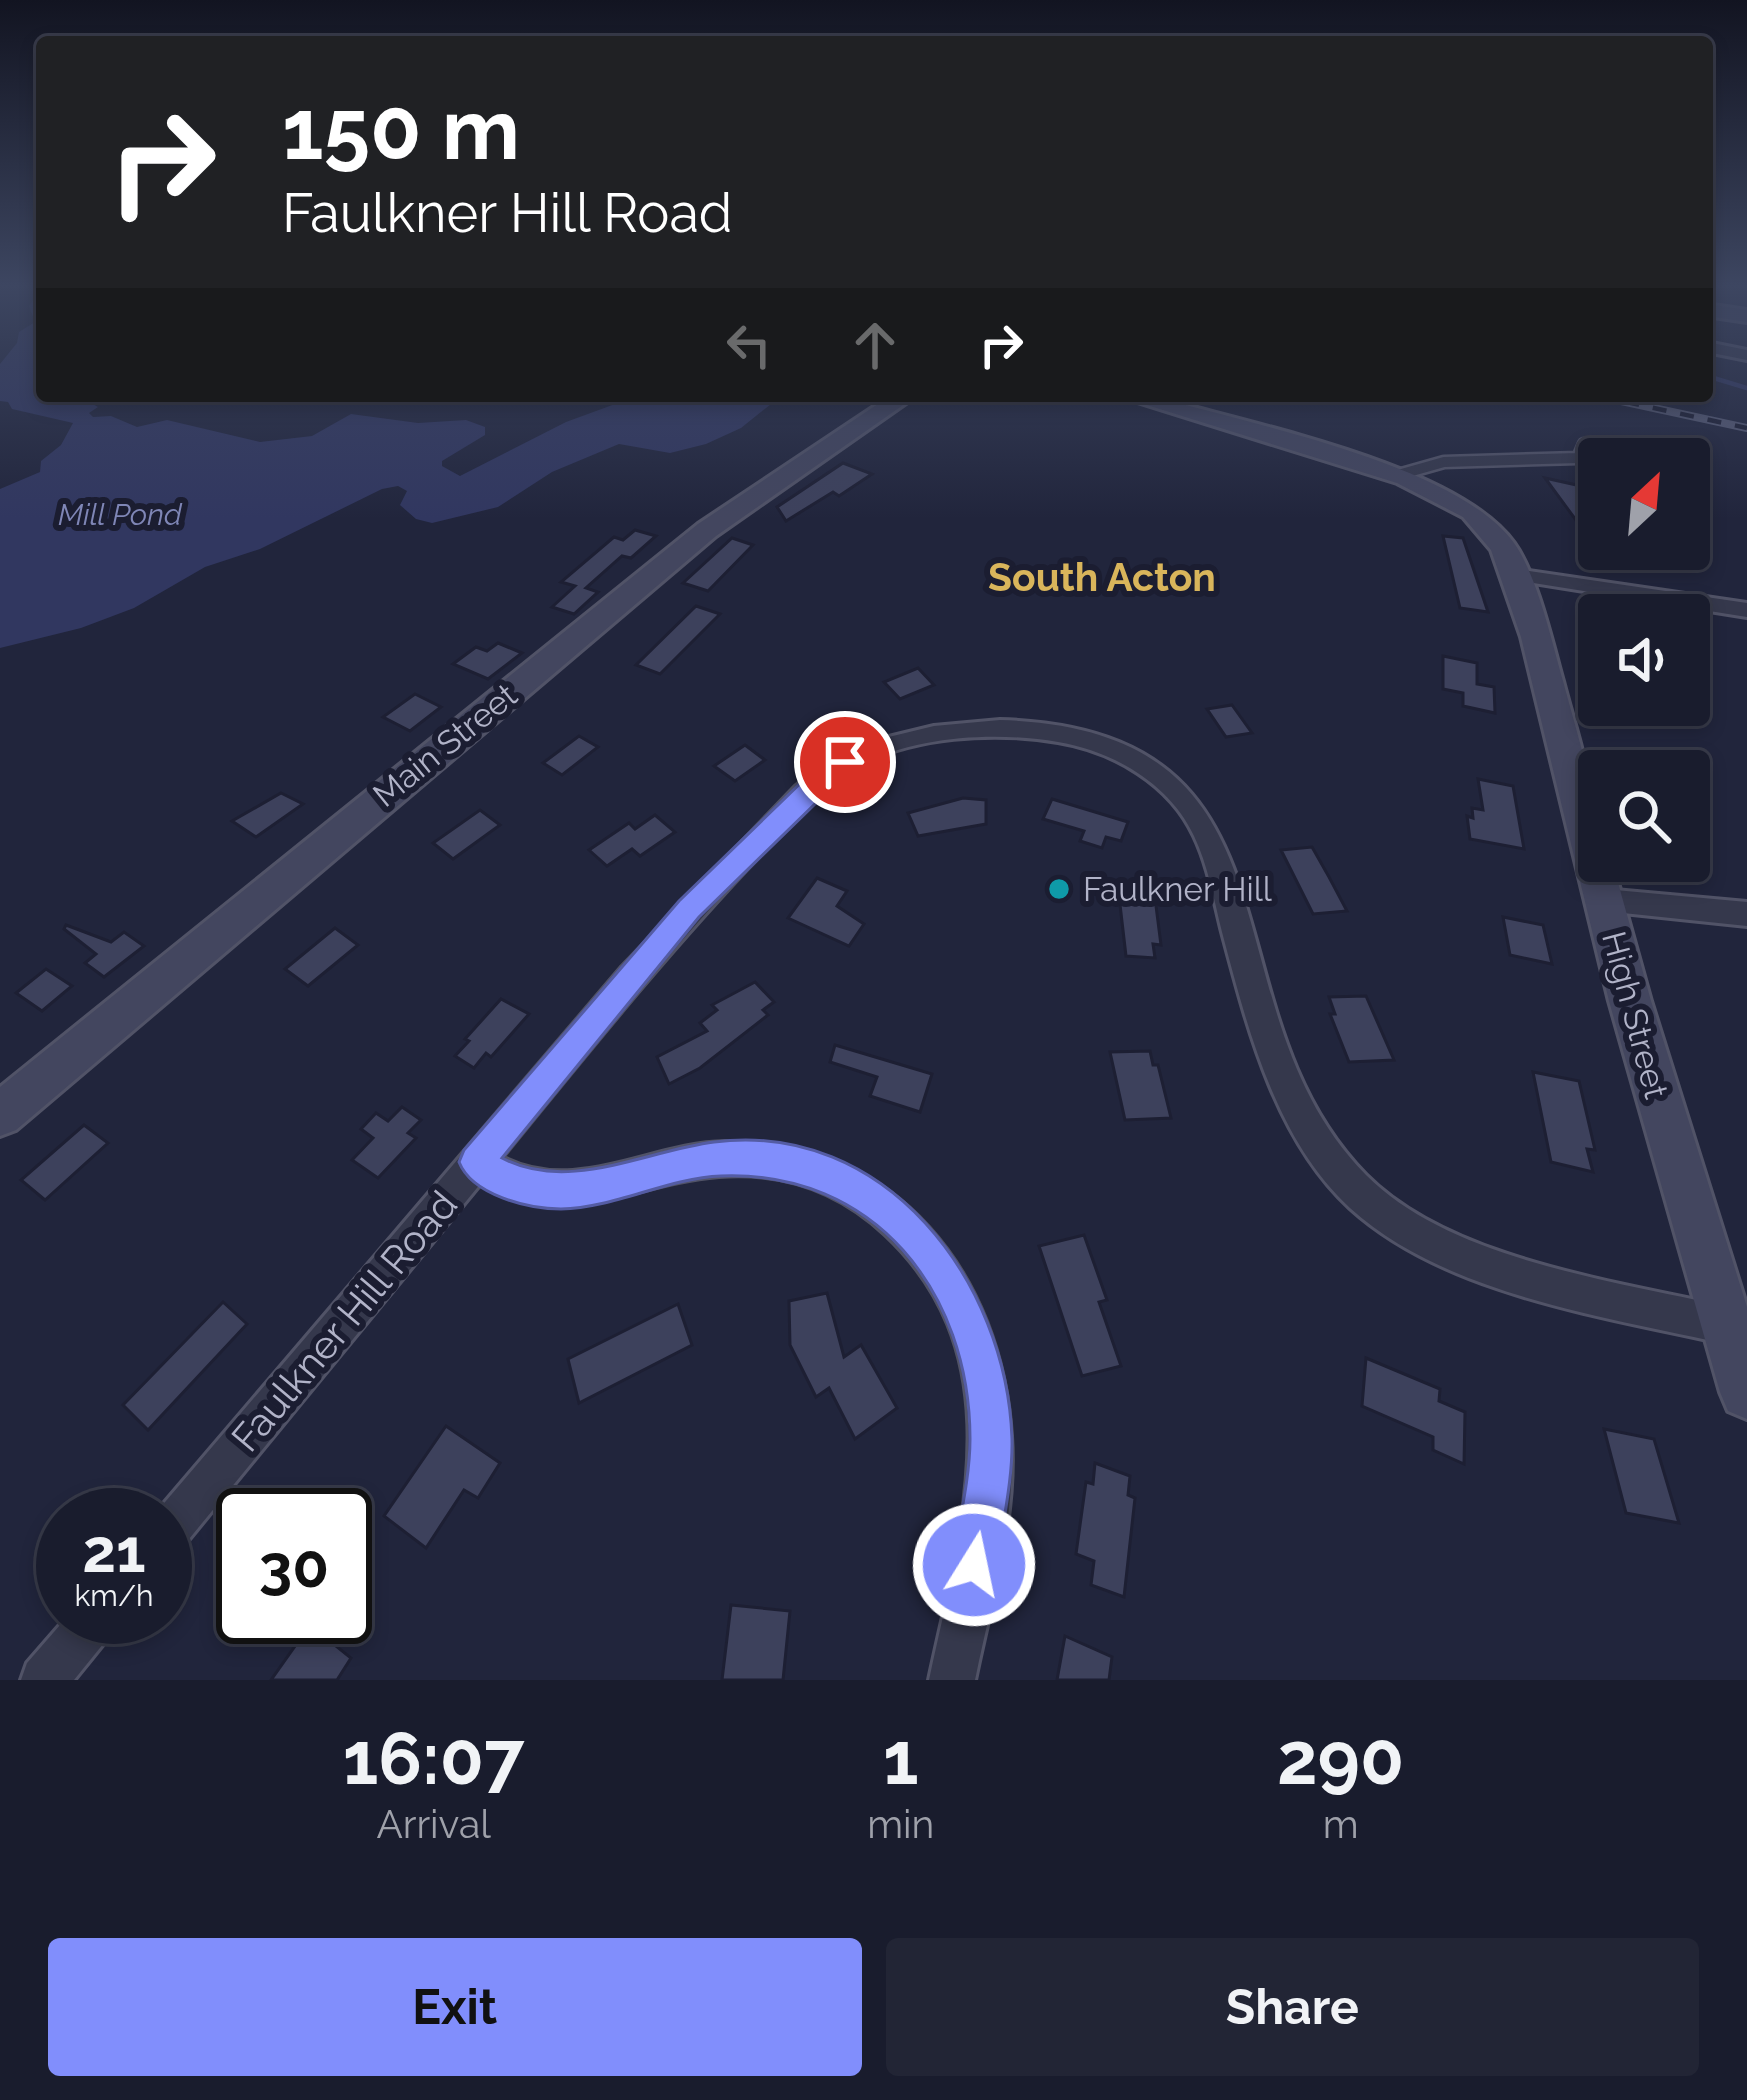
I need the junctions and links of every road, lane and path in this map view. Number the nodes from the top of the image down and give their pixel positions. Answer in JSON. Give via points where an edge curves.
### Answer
{"nodes":[{"id":1,"x":896,"y":402,"type":"edge"},
{"id":2,"x":1177,"y":402,"type":"edge"},
{"id":3,"x":1578,"y":456,"type":"edge"},
{"id":4,"x":1398,"y":475,"type":"junction"},
{"id":5,"x":1515,"y":575,"type":"junction"},
{"id":6,"x":1747,"y":610,"type":"edge"},
{"id":7,"x":1604,"y":900,"type":"junction"},
{"id":8,"x":1747,"y":914,"type":"edge"},
{"id":9,"x":0,"y":1114,"type":"edge"},
{"id":10,"x":476,"y":1162,"type":"junction"},
{"id":11,"x":1737,"y":1328,"type":"edge"},
{"id":12,"x":1747,"y":1393,"type":"edge"},
{"id":13,"x":192,"y":1502,"type":"edge"},
{"id":14,"x":74,"y":1644,"type":"edge"},
{"id":15,"x":44,"y":1680,"type":"edge"},
{"id":16,"x":952,"y":1680,"type":"edge"}],
"edges":[{"from":1,"to":9,"type":"street","name":"Main Street","via":[[706,530]]},
{"from":2,"to":4,"type":"street","name":"High Street"},
{"from":3,"to":4,"type":"lane","via":[[1444,462]]},
{"from":4,"to":5,"type":"street","name":"High Street","via":[[1472,512],[1504,548]]},
{"from":5,"to":6,"type":"street"},
{"from":5,"to":7,"type":"street","name":"High Street"},
{"from":7,"to":8,"type":"street"},
{"from":7,"to":11,"type":"street","name":"High Street"},
{"from":10,"to":11,"type":"street","name":"Faulkner Hill Road","via":[[689,909],[819,781],[899,742],[988,730],[1055,732],[1131,756],[1184,795],[1203,820],[1277,1059],[1328,1156],[1377,1208],[1477,1265]]},
{"from":10,"to":13,"type":"street","name":"Faulkner Hill Road"},
{"from":10,"to":16,"type":"street","name":"Faulkner Hill Road","via":[[524,1189],[565,1191],[717,1159],[778,1160],[864,1192],[914,1233],[969,1322],[989,1419],[989,1483]]},
{"from":11,"to":12,"type":"street","name":"High Street"},
{"from":14,"to":15,"type":"street"}]}
